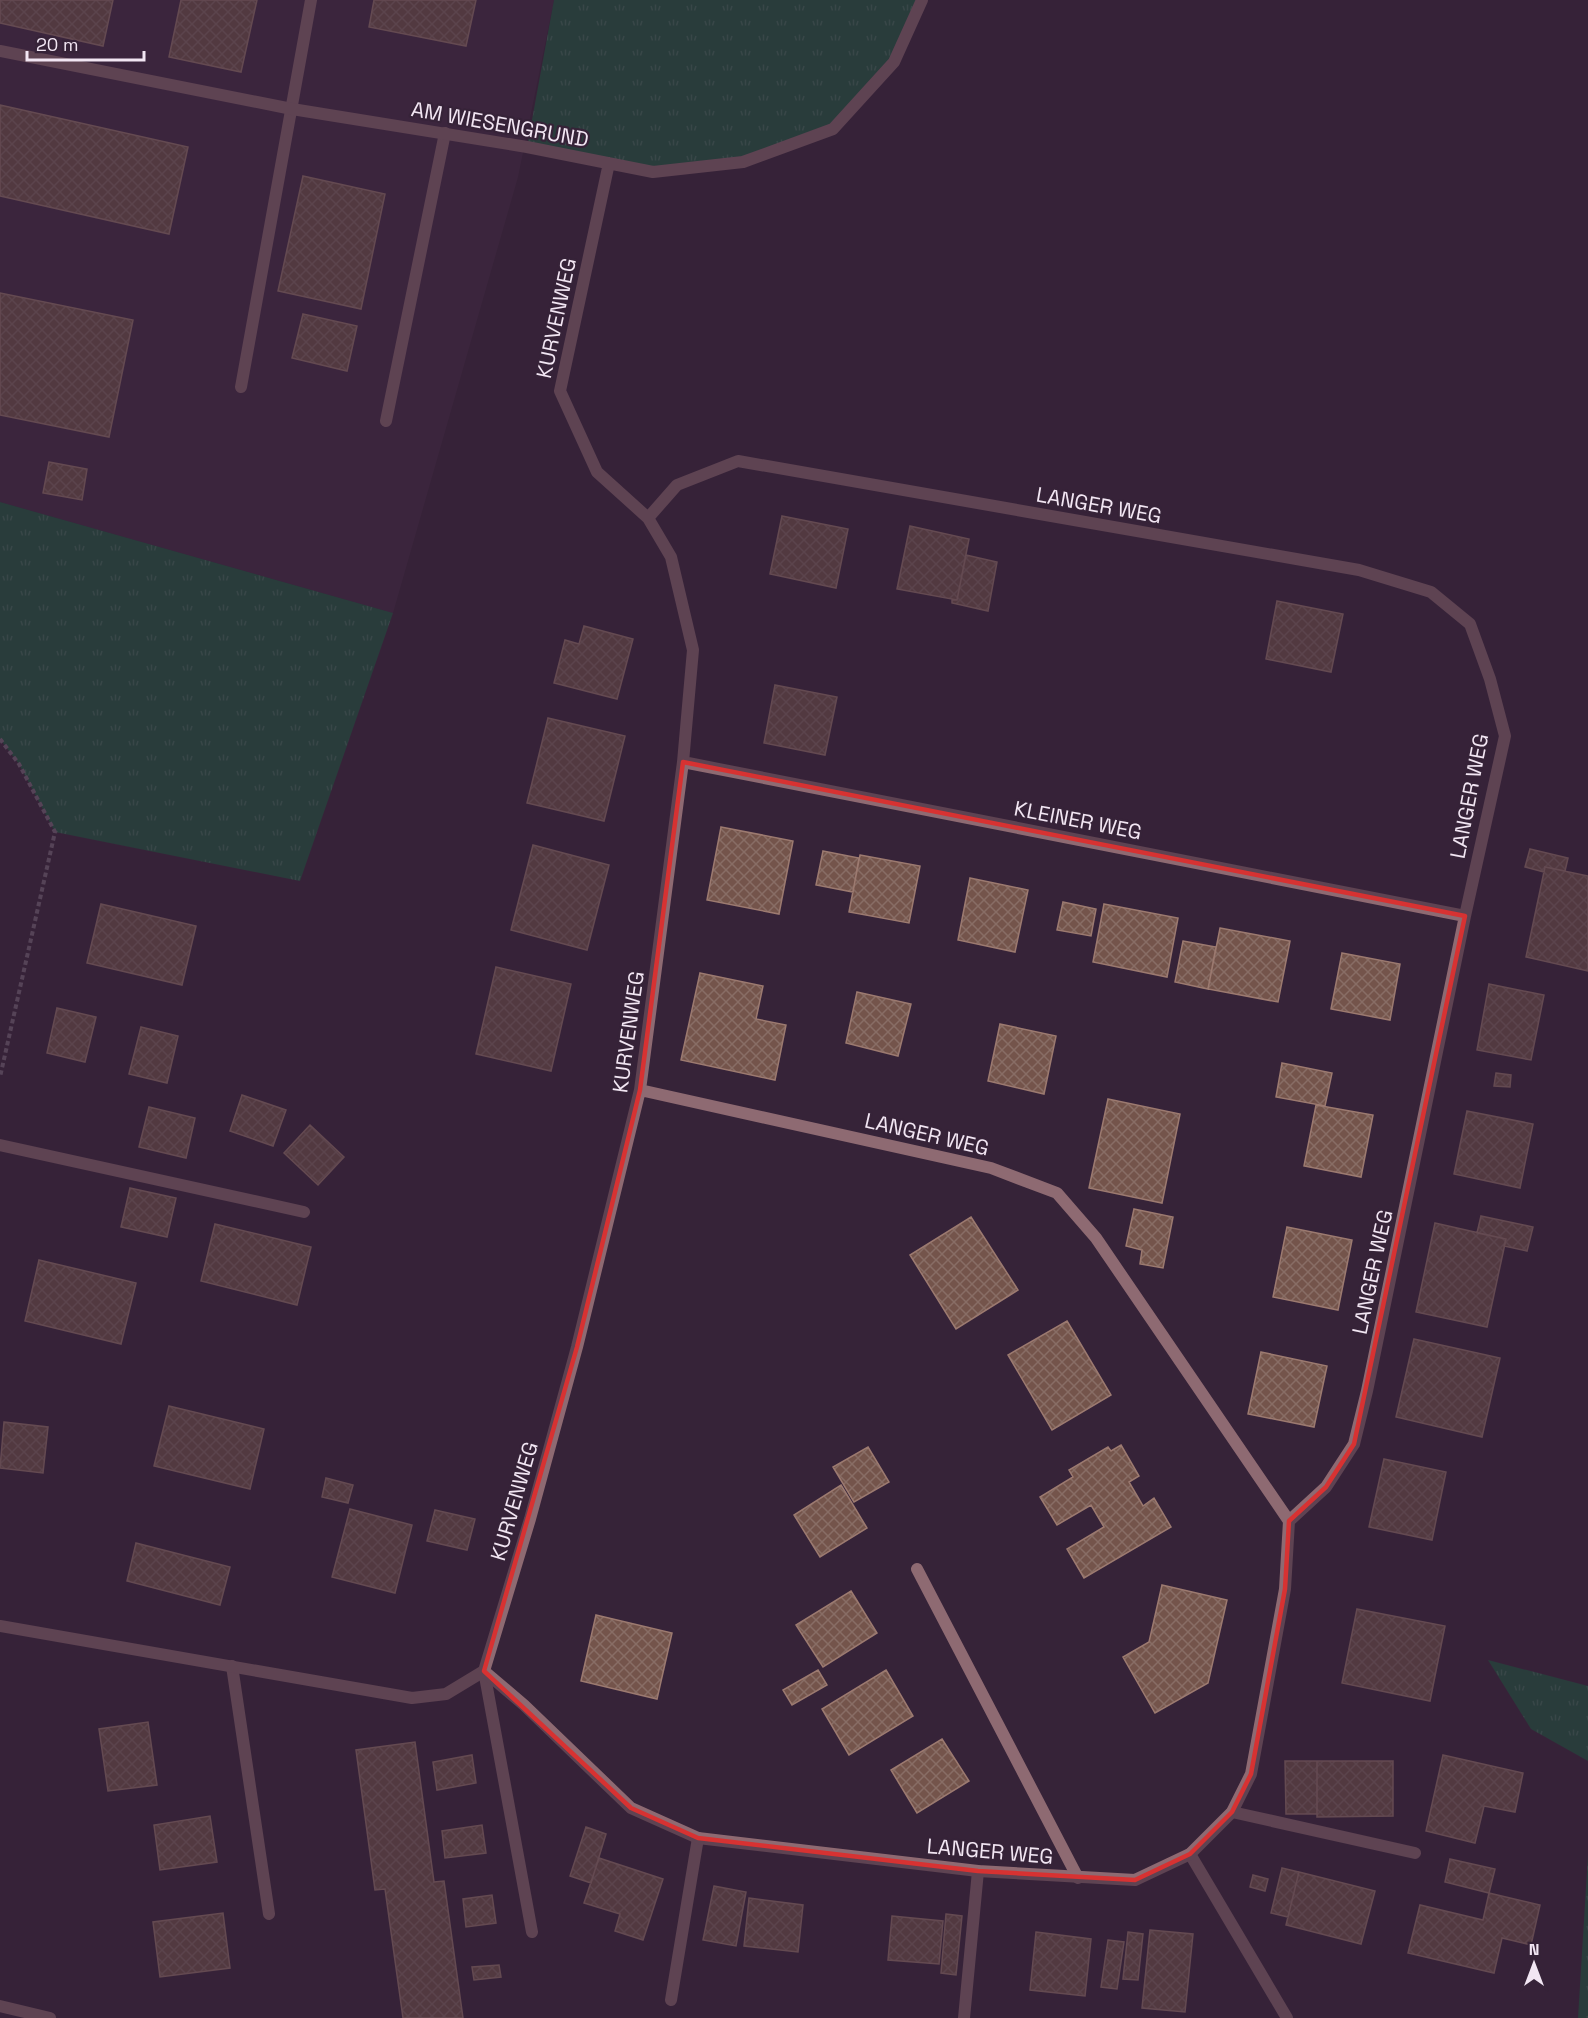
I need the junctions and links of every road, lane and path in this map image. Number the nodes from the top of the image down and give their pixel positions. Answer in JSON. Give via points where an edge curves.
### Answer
{"nodes":[{"id":1,"x":311,"y":0,"type":"edge"},
{"id":2,"x":922,"y":0,"type":"edge"},
{"id":3,"x":0,"y":51,"type":"edge"},
{"id":4,"x":292,"y":109,"type":"junction"},
{"id":5,"x":445,"y":133,"type":"junction"},
{"id":6,"x":609,"y":163,"type":"junction"},
{"id":7,"x":241,"y":387,"type":"dead end"},
{"id":8,"x":386,"y":421,"type":"dead end"},
{"id":9,"x":648,"y":518,"type":"junction"},
{"id":10,"x":0,"y":739,"type":"edge"},
{"id":11,"x":683,"y":762,"type":"junction"},
{"id":12,"x":1465,"y":916,"type":"junction"},
{"id":13,"x":0,"y":1077,"type":"edge"},
{"id":14,"x":640,"y":1090,"type":"junction"},
{"id":15,"x":0,"y":1145,"type":"edge"},
{"id":16,"x":304,"y":1212,"type":"dead end"},
{"id":17,"x":1289,"y":1521,"type":"junction"},
{"id":18,"x":917,"y":1569,"type":"dead end"},
{"id":19,"x":0,"y":1626,"type":"edge"},
{"id":20,"x":232,"y":1666,"type":"junction"},
{"id":21,"x":484,"y":1671,"type":"junction"},
{"id":22,"x":1232,"y":1812,"type":"junction"},
{"id":23,"x":698,"y":1838,"type":"junction"},
{"id":24,"x":1415,"y":1853,"type":"dead end"},
{"id":25,"x":1190,"y":1854,"type":"junction"},
{"id":26,"x":978,"y":1871,"type":"junction"},
{"id":27,"x":1078,"y":1878,"type":"junction"},
{"id":28,"x":269,"y":1914,"type":"dead end"},
{"id":29,"x":532,"y":1932,"type":"dead end"},
{"id":30,"x":671,"y":2000,"type":"dead end"},
{"id":31,"x":0,"y":2006,"type":"edge"},
{"id":32,"x":50,"y":2018,"type":"edge"},
{"id":33,"x":964,"y":2018,"type":"edge"},
{"id":34,"x":1287,"y":2018,"type":"edge"}],
"edges":[{"from":1,"to":4,"type":"street"},
{"from":2,"to":6,"type":"street","name":"AM WIESENGRUND","via":[[894,62],[833,129],[742,162],[653,172]]},
{"from":3,"to":4,"type":"street","name":"AM WIESENGRUND"},
{"from":4,"to":5,"type":"street","name":"AM WIESENGRUND"},
{"from":4,"to":7,"type":"street"},
{"from":5,"to":6,"type":"street","name":"AM WIESENGRUND"},
{"from":5,"to":8,"type":"street"},
{"from":6,"to":9,"type":"street","name":"KURVENWEG","via":[[560,391],[597,472]]},
{"from":9,"to":11,"type":"street","name":"KURVENWEG","via":[[671,557],[693,650]]},
{"from":9,"to":12,"type":"street","name":"LANGER WEG","via":[[677,485],[738,461],[1359,570],[1431,592],[1470,624],[1491,679],[1505,736]]},
{"from":10,"to":13,"type":"path","via":[[19,764],[55,832]]},
{"from":11,"to":12,"type":"street","name":"KLEINER WEG"},
{"from":11,"to":14,"type":"street","name":"KURVENWEG"},
{"from":12,"to":17,"type":"street","name":"LANGER WEG","via":[[1354,1444],[1326,1487]]},
{"from":14,"to":17,"type":"street","name":"LANGER WEG","via":[[991,1168],[1057,1193],[1096,1238]]},
{"from":14,"to":21,"type":"street","name":"KURVENWEG","via":[[577,1347]]},
{"from":15,"to":16,"type":"street"},
{"from":17,"to":22,"type":"street","name":"LANGER WEG","via":[[1285,1589],[1251,1774]]},
{"from":18,"to":27,"type":"street"},
{"from":19,"to":20,"type":"street"},
{"from":20,"to":21,"type":"street","via":[[412,1698],[446,1694]]},
{"from":20,"to":28,"type":"street"},
{"from":21,"to":23,"type":"street","name":"LANGER WEG","via":[[631,1808]]},
{"from":21,"to":29,"type":"street"},
{"from":22,"to":24,"type":"street"},
{"from":22,"to":25,"type":"street","name":"LANGER WEG"},
{"from":23,"to":26,"type":"street","name":"LANGER WEG"},
{"from":23,"to":30,"type":"street"},
{"from":25,"to":27,"type":"street","name":"LANGER WEG","via":[[1136,1880]]},
{"from":25,"to":34,"type":"street"},
{"from":26,"to":27,"type":"street","name":"LANGER WEG"},
{"from":26,"to":33,"type":"street"},
{"from":31,"to":32,"type":"street"}]}
